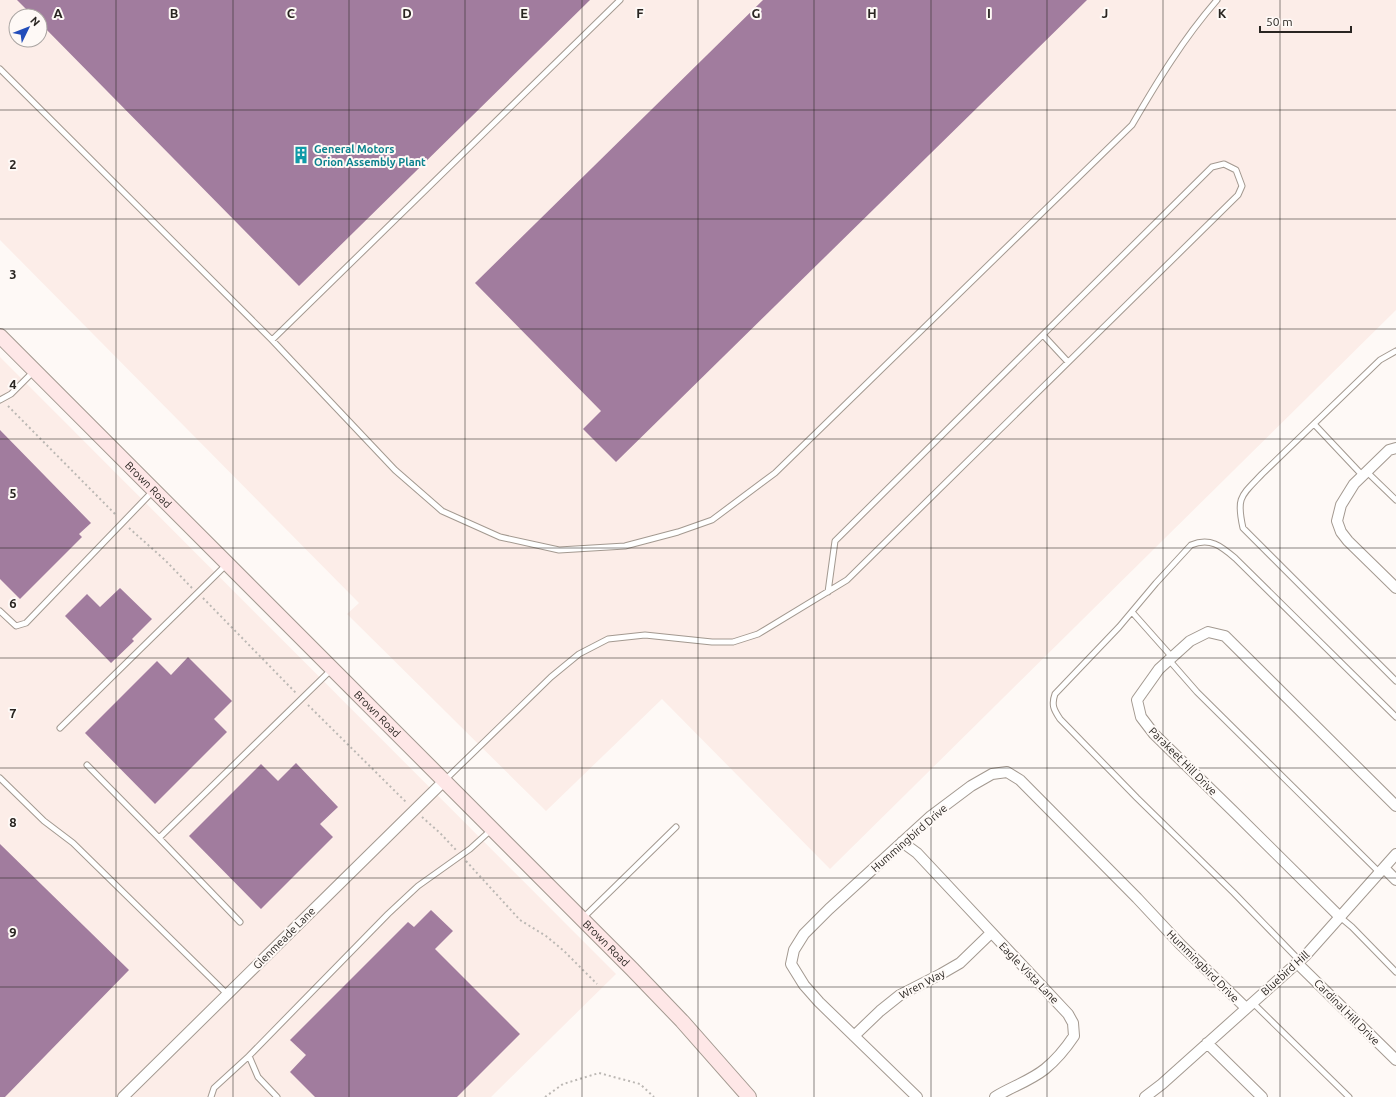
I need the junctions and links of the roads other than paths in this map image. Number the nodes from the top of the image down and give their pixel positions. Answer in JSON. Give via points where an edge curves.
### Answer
{"nodes":[{"id":1,"x":620,"y":0,"type":"edge"},
{"id":2,"x":1216,"y":0,"type":"edge"},
{"id":3,"x":0,"y":69,"type":"edge"},
{"id":4,"x":1043,"y":335,"type":"junction"},
{"id":5,"x":0,"y":336,"type":"edge"},
{"id":6,"x":272,"y":340,"type":"junction"},
{"id":7,"x":1396,"y":351,"type":"edge"},
{"id":8,"x":1068,"y":362,"type":"junction"},
{"id":9,"x":35,"y":371,"type":"junction"},
{"id":10,"x":0,"y":400,"type":"edge"},
{"id":11,"x":1314,"y":424,"type":"junction"},
{"id":12,"x":1396,"y":448,"type":"edge"},
{"id":13,"x":1365,"y":474,"type":"junction"},
{"id":14,"x":154,"y":490,"type":"junction"},
{"id":15,"x":1396,"y":500,"type":"edge"},
{"id":16,"x":228,"y":563,"type":"junction"},
{"id":17,"x":1396,"y":588,"type":"edge"},
{"id":18,"x":828,"y":592,"type":"junction"},
{"id":19,"x":0,"y":611,"type":"edge"},
{"id":20,"x":1132,"y":612,"type":"junction"},
{"id":21,"x":1171,"y":658,"type":"junction"},
{"id":22,"x":332,"y":668,"type":"junction"},
{"id":23,"x":1396,"y":681,"type":"edge"},
{"id":24,"x":1396,"y":717,"type":"edge"},
{"id":25,"x":60,"y":728,"type":"dead end"},
{"id":26,"x":86,"y":766,"type":"dead end"},
{"id":27,"x":0,"y":778,"type":"edge"},
{"id":28,"x":445,"y":780,"type":"junction"},
{"id":29,"x":1396,"y":806,"type":"edge"},
{"id":30,"x":676,"y":827,"type":"dead end"},
{"id":31,"x":493,"y":828,"type":"junction"},
{"id":32,"x":159,"y":838,"type":"junction"},
{"id":33,"x":902,"y":842,"type":"junction"},
{"id":34,"x":1396,"y":854,"type":"edge"},
{"id":35,"x":1382,"y":870,"type":"junction"},
{"id":36,"x":1396,"y":880,"type":"edge"},
{"id":37,"x":1340,"y":917,"type":"junction"},
{"id":38,"x":583,"y":918,"type":"junction"},
{"id":39,"x":240,"y":922,"type":"dead end"},
{"id":40,"x":991,"y":933,"type":"junction"},
{"id":41,"x":1299,"y":962,"type":"junction"},
{"id":42,"x":1396,"y":972,"type":"edge"},
{"id":43,"x":227,"y":994,"type":"junction"},
{"id":44,"x":1249,"y":1005,"type":"junction"},
{"id":45,"x":854,"y":1036,"type":"junction"},
{"id":46,"x":1207,"y":1042,"type":"junction"},
{"id":47,"x":249,"y":1056,"type":"junction"},
{"id":48,"x":1396,"y":1060,"type":"edge"},
{"id":49,"x":123,"y":1097,"type":"edge"},
{"id":50,"x":211,"y":1097,"type":"edge"},
{"id":51,"x":276,"y":1097,"type":"edge"},
{"id":52,"x":749,"y":1097,"type":"edge"},
{"id":53,"x":917,"y":1097,"type":"edge"},
{"id":54,"x":995,"y":1097,"type":"edge"},
{"id":55,"x":1145,"y":1097,"type":"edge"},
{"id":56,"x":1262,"y":1097,"type":"edge"},
{"id":57,"x":1349,"y":1097,"type":"edge"}],
"edges":[{"from":1,"to":6,"type":"lane"},
{"from":2,"to":6,"type":"lane","via":[[1164,70],[1132,125],[775,473],[712,520],[625,546],[559,550],[500,538],[436,506],[395,470]]},
{"from":3,"to":6,"type":"lane"},
{"from":4,"to":8,"type":"lane"},
{"from":4,"to":8,"type":"lane","via":[[1212,167],[1224,164],[1236,170],[1242,186],[1238,195]]},
{"from":4,"to":18,"type":"lane","via":[[835,541]]},
{"from":5,"to":9,"type":"main road","name":"Brown Road"},
{"from":7,"to":11,"type":"lane","via":[[1380,360]]},
{"from":8,"to":18,"type":"lane","via":[[847,580]]},
{"from":9,"to":10,"type":"lane","via":[[11,394]]},
{"from":9,"to":14,"type":"main road","name":"Brown Road"},
{"from":11,"to":13,"type":"lane"},
{"from":11,"to":23,"type":"lane","via":[[1245,492],[1241,498],[1239,511],[1243,528]]},
{"from":12,"to":13,"type":"street","via":[[1389,450]]},
{"from":13,"to":15,"type":"lane"},
{"from":13,"to":17,"type":"street","via":[[1354,484],[1341,505],[1337,521],[1348,541]]},
{"from":14,"to":16,"type":"main road","name":"Brown Road"},
{"from":14,"to":19,"type":"lane","via":[[26,623],[16,626]]},
{"from":16,"to":22,"type":"main road","name":"Brown Road"},
{"from":16,"to":25,"type":"lane"},
{"from":18,"to":28,"type":"lane","via":[[758,634],[733,642],[645,635],[608,639],[579,654],[551,677]]},
{"from":20,"to":21,"type":"lane"},
{"from":20,"to":24,"type":"lane","via":[[1191,545],[1206,542],[1217,545],[1235,558]]},
{"from":20,"to":41,"type":"lane","via":[[1055,694],[1052,702],[1054,710]]},
{"from":21,"to":29,"type":"street","name":"Parakeet Hill Drive","via":[[1190,641],[1208,632],[1225,636]]},
{"from":21,"to":35,"type":"lane","via":[[1197,692]]},
{"from":21,"to":37,"type":"street","name":"Parakeet Hill Drive","via":[[1159,669],[1137,700],[1141,717],[1154,734]]},
{"from":22,"to":28,"type":"main road","name":"Brown Road"},
{"from":22,"to":32,"type":"lane"},
{"from":26,"to":32,"type":"lane"},
{"from":27,"to":43,"type":"lane","via":[[44,820],[73,843]]},
{"from":28,"to":31,"type":"main road","name":"Brown Road"},
{"from":28,"to":43,"type":"street","name":"Glenmeade Lane"},
{"from":30,"to":38,"type":"lane"},
{"from":31,"to":38,"type":"main road","name":"Brown Road"},
{"from":31,"to":47,"type":"lane","via":[[470,849],[418,886]]},
{"from":32,"to":39,"type":"lane"},
{"from":33,"to":40,"type":"street","name":"Eagle Vista Lane","via":[[917,854]]},
{"from":33,"to":44,"type":"street","name":"Hummingbird Drive","via":[[971,786],[992,774],[1007,772],[1020,780],[1180,944]]},
{"from":33,"to":45,"type":"street","name":"Hummingbird Drive","via":[[809,929],[794,950],[791,964],[804,985]]},
{"from":34,"to":35,"type":"street","name":"Bluebird Hill"},
{"from":35,"to":36,"type":"street"},
{"from":35,"to":37,"type":"street","name":"Bluebird Hill"},
{"from":37,"to":41,"type":"street","name":"Bluebird Hill"},
{"from":37,"to":42,"type":"lane"},
{"from":38,"to":52,"type":"main road","name":"Brown Road","via":[[676,1015]]},
{"from":40,"to":45,"type":"street","name":"Wren Way","via":[[960,963],[900,995]]},
{"from":40,"to":54,"type":"street","name":"Eagle Vista Lane","via":[[1068,1014],[1073,1023],[1074,1036],[1045,1069]]},
{"from":41,"to":44,"type":"street","name":"Bluebird Hill"},
{"from":41,"to":48,"type":"street","name":"Cardinal Hill Drive"},
{"from":43,"to":49,"type":"street","name":"Glenmeade Lane"},
{"from":44,"to":46,"type":"street","name":"Bluebird Hill"},
{"from":44,"to":57,"type":"lane"},
{"from":45,"to":53,"type":"street","name":"Hummingbird Drive"},
{"from":46,"to":55,"type":"street","name":"Bluebird Hill"},
{"from":46,"to":56,"type":"street"},
{"from":47,"to":50,"type":"lane","via":[[214,1088]]},
{"from":47,"to":51,"type":"lane","via":[[258,1077]]}]}
